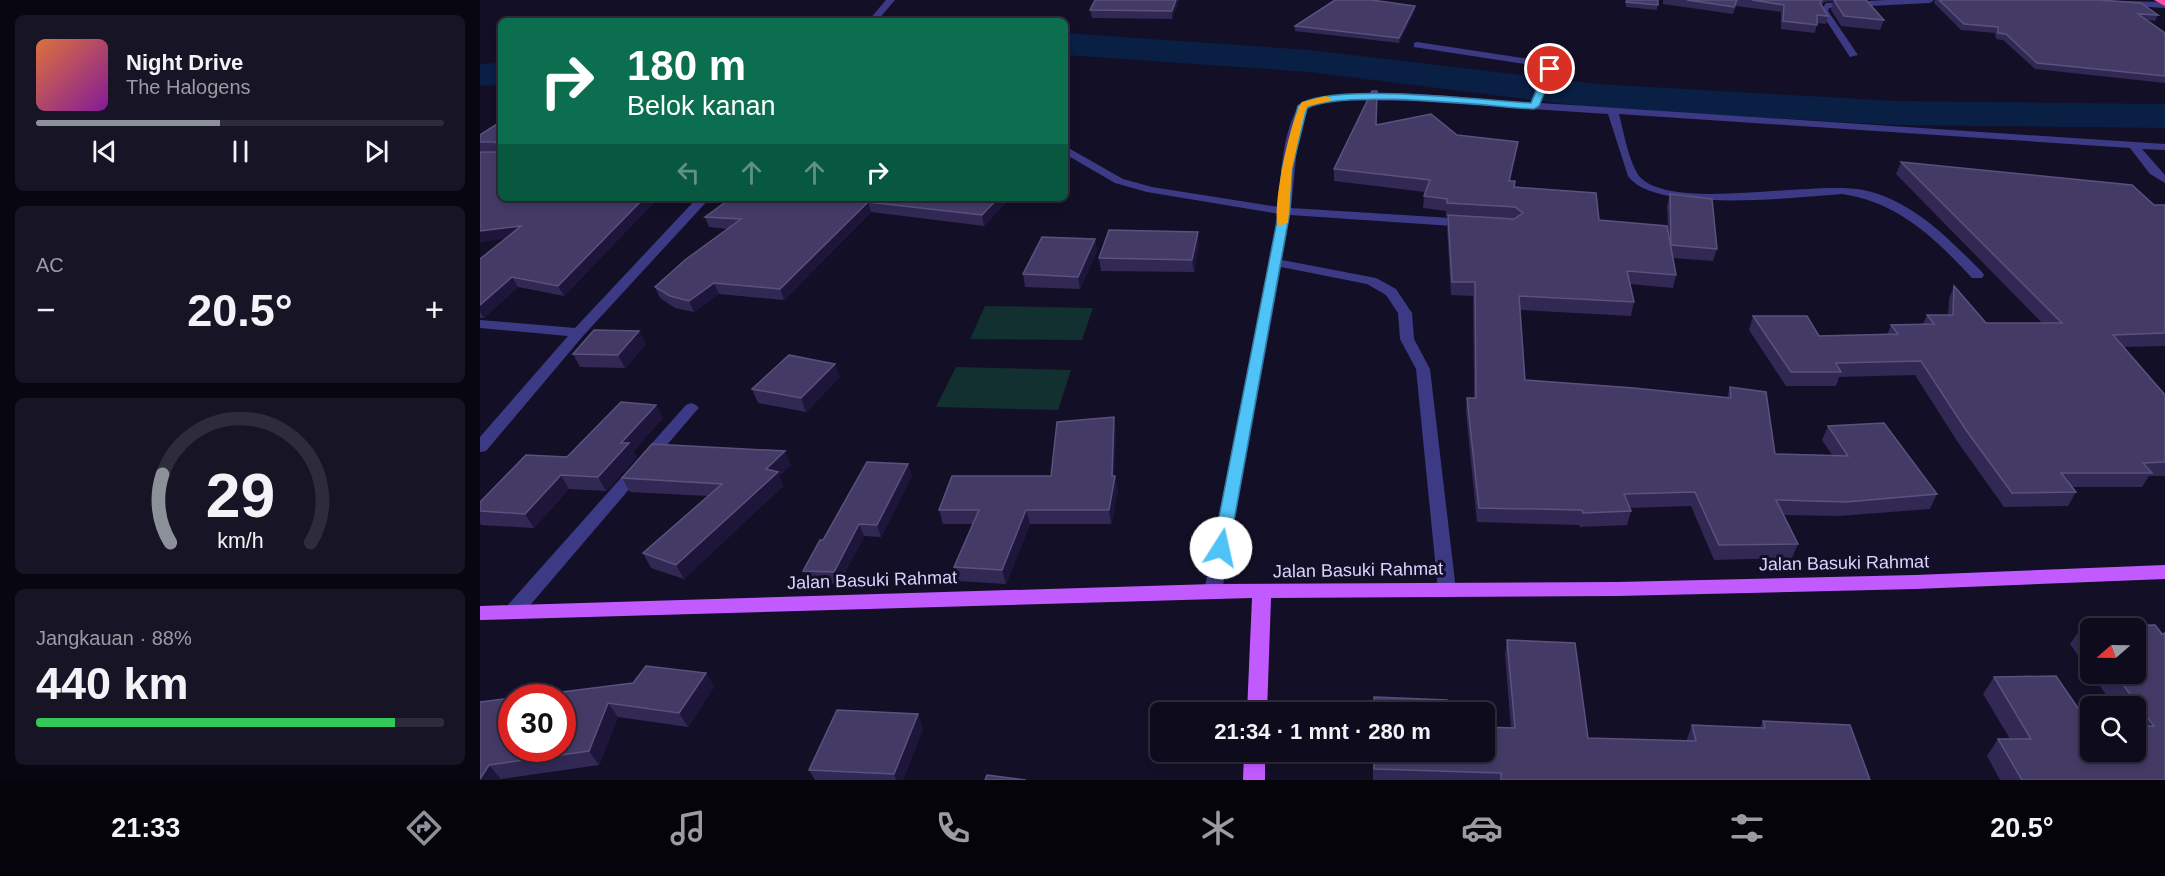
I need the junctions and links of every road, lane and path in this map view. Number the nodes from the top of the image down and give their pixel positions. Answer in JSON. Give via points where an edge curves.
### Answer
{"nodes":[{"id":1,"x":891,"y":0,"type":"edge"},
{"id":2,"x":1930,"y":0,"type":"edge"},
{"id":3,"x":2086,"y":0,"type":"edge"},
{"id":4,"x":2160,"y":0,"type":"edge"},
{"id":5,"x":1885,"y":1,"type":"edge"},
{"id":6,"x":2165,"y":4,"type":"edge"},
{"id":7,"x":875,"y":18,"type":"edge"},
{"id":8,"x":1417,"y":45,"type":"dead end"},
{"id":9,"x":1853,"y":55,"type":"dead end"},
{"id":10,"x":1534,"y":106,"type":"junction"},
{"id":11,"x":1613,"y":112,"type":"junction"},
{"id":12,"x":2133,"y":145,"type":"junction"},
{"id":13,"x":2165,"y":147,"type":"edge"},
{"id":14,"x":1068,"y":151,"type":"edge"},
{"id":15,"x":2165,"y":180,"type":"edge"},
{"id":16,"x":701,"y":201,"type":"edge"},
{"id":17,"x":1285,"y":211,"type":"junction"},
{"id":18,"x":1479,"y":224,"type":"edge"},
{"id":19,"x":1275,"y":262,"type":"junction"},
{"id":20,"x":1977,"y":274,"type":"dead end"},
{"id":21,"x":480,"y":324,"type":"edge"},
{"id":22,"x":578,"y":333,"type":"junction"},
{"id":23,"x":691,"y":408,"type":"dead end"},
{"id":24,"x":480,"y":447,"type":"edge"},
{"id":25,"x":2165,"y":572,"type":"edge"},
{"id":26,"x":1448,"y":590,"type":"junction"},
{"id":27,"x":1214,"y":591,"type":"junction"},
{"id":28,"x":1262,"y":592,"type":"junction"},
{"id":29,"x":513,"y":612,"type":"junction"},
{"id":30,"x":480,"y":613,"type":"edge"},
{"id":31,"x":1257,"y":702,"type":"edge"},
{"id":32,"x":1255,"y":762,"type":"edge"},
{"id":33,"x":1254,"y":780,"type":"edge"}],
"edges":[{"from":1,"to":7,"type":"street"},
{"from":2,"to":5,"type":"street"},
{"from":3,"to":6,"type":"street"},
{"from":4,"to":6,"type":"highway"},
{"from":5,"to":9,"type":"street","via":[[1825,8]]},
{"from":8,"to":10,"type":"street","via":[[1546,64],[1550,69]]},
{"from":10,"to":11,"type":"street"},
{"from":10,"to":17,"type":"street","via":[[1359,96],[1313,101],[1302,106],[1299,113],[1287,169]]},
{"from":11,"to":12,"type":"street"},
{"from":11,"to":20,"type":"street","via":[[1635,180],[1646,186],[1664,193],[1693,195],[1864,193],[1890,202],[1921,222]]},
{"from":12,"to":13,"type":"street"},
{"from":12,"to":15,"type":"street"},
{"from":14,"to":17,"type":"street","via":[[1134,187]]},
{"from":16,"to":22,"type":"street"},
{"from":17,"to":18,"type":"street"},
{"from":17,"to":19,"type":"street"},
{"from":19,"to":26,"type":"street","via":[[1371,281],[1391,292],[1402,306],[1407,339],[1423,369]]},
{"from":19,"to":27,"type":"street"},
{"from":21,"to":22,"type":"street"},
{"from":22,"to":24,"type":"street"},
{"from":23,"to":29,"type":"street"},
{"from":25,"to":26,"type":"main road","name":"Jalan Basuki Rahmat","via":[[1879,583]]},
{"from":26,"to":28,"type":"main road","name":"Jalan Basuki Rahmat"},
{"from":27,"to":28,"type":"main road","name":"Jalan Basuki Rahmat"},
{"from":27,"to":29,"type":"main road","name":"Jalan Basuki Rahmat"},
{"from":28,"to":31,"type":"main road"},
{"from":29,"to":30,"type":"main road","name":"Jalan Basuki Rahmat"},
{"from":32,"to":33,"type":"main road"}]}
